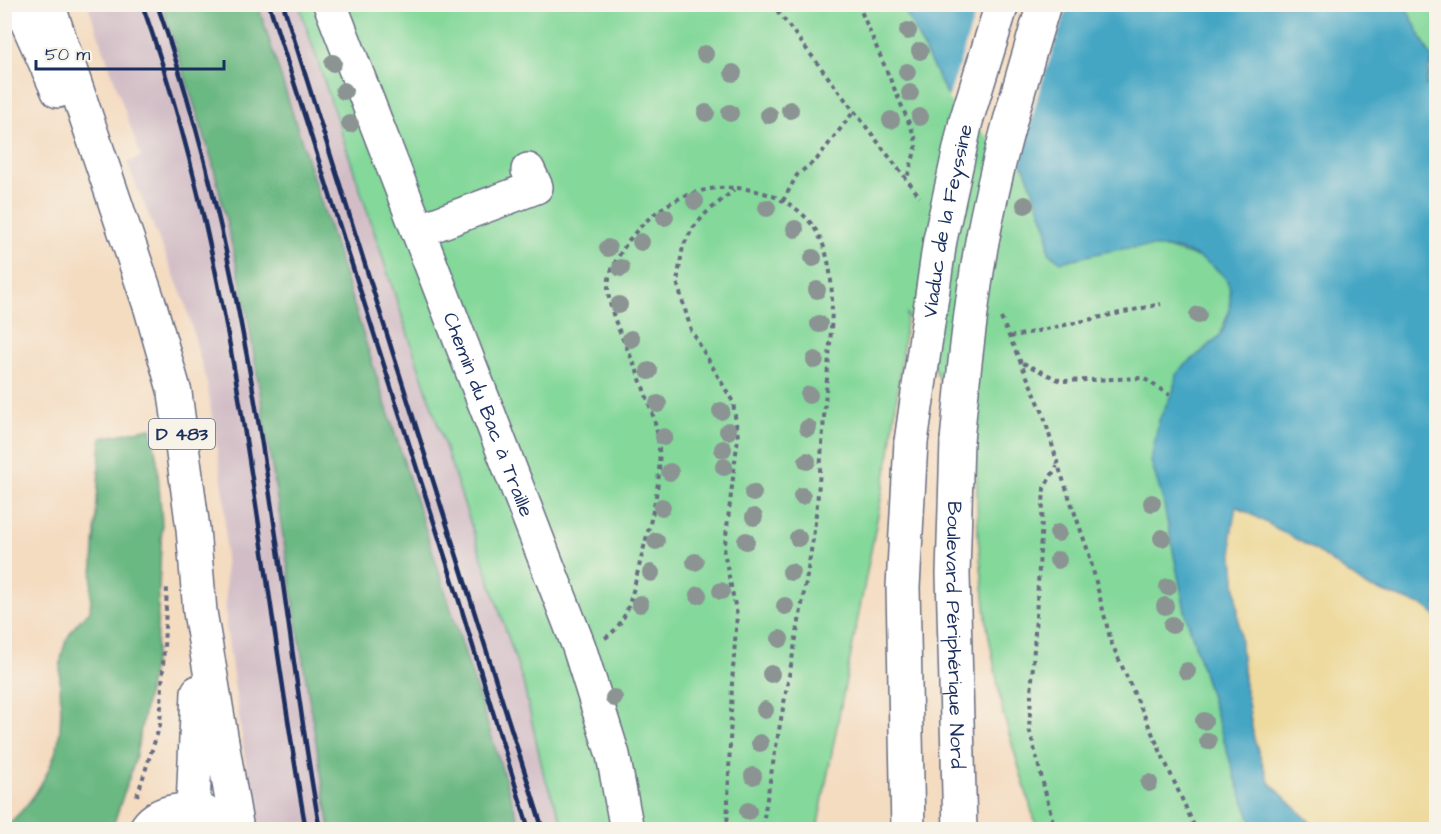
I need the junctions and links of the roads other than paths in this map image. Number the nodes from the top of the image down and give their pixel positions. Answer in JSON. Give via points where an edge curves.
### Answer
{"nodes":[{"id":1,"x":19,"y":4,"type":"edge"},
{"id":2,"x":48,"y":4,"type":"edge"},
{"id":3,"x":330,"y":4,"type":"edge"},
{"id":4,"x":1002,"y":4,"type":"edge"},
{"id":5,"x":1044,"y":4,"type":"edge"},
{"id":6,"x":528,"y":170,"type":"dead end"},
{"id":7,"x":418,"y":231,"type":"junction"},
{"id":8,"x":135,"y":262,"type":"junction"},
{"id":9,"x":957,"y":441,"type":"joint"},
{"id":10,"x":200,"y":612,"type":"junction"},
{"id":11,"x":219,"y":730,"type":"junction"},
{"id":12,"x":139,"y":817,"type":"edge"},
{"id":13,"x":199,"y":823,"type":"edge"},
{"id":14,"x":224,"y":830,"type":"edge"},
{"id":15,"x":237,"y":830,"type":"edge"},
{"id":16,"x":627,"y":830,"type":"edge"},
{"id":17,"x":908,"y":830,"type":"edge"},
{"id":18,"x":960,"y":830,"type":"edge"}],
"edges":[{"from":1,"to":8,"type":"main road","number":"D 483"},
{"from":2,"to":8,"type":"main road","number":"D 483"},
{"from":3,"to":7,"type":"main road","name":"Chemin du Bac à Traille"},
{"from":4,"to":17,"type":"main road","name":"Viaduc de la Feyssine","bridge":true,"via":[[966,121],[940,240],[911,442],[903,587]]},
{"from":5,"to":9,"type":"main road","name":"Viaduc de la Feyssine","bridge":true,"via":[[1008,125],[981,245]]},
{"from":6,"to":7,"type":"main road","via":[[536,187]]},
{"from":7,"to":16,"type":"main road","name":"Chemin du Bac à Traille","via":[[579,647],[613,755]]},
{"from":8,"to":10,"type":"main road","number":"D 483","via":[[166,355],[180,417]]},
{"from":9,"to":18,"type":"main road","name":"Boulevard Périphérique Nord","via":[[953,574]]},
{"from":10,"to":11,"type":"main road"},
{"from":10,"to":13,"type":"main road","number":"D 483"},
{"from":11,"to":14,"type":"main road"},
{"from":11,"to":15,"type":"main road"},
{"from":12,"to":13,"type":"main road","via":[[158,815]]}]}
